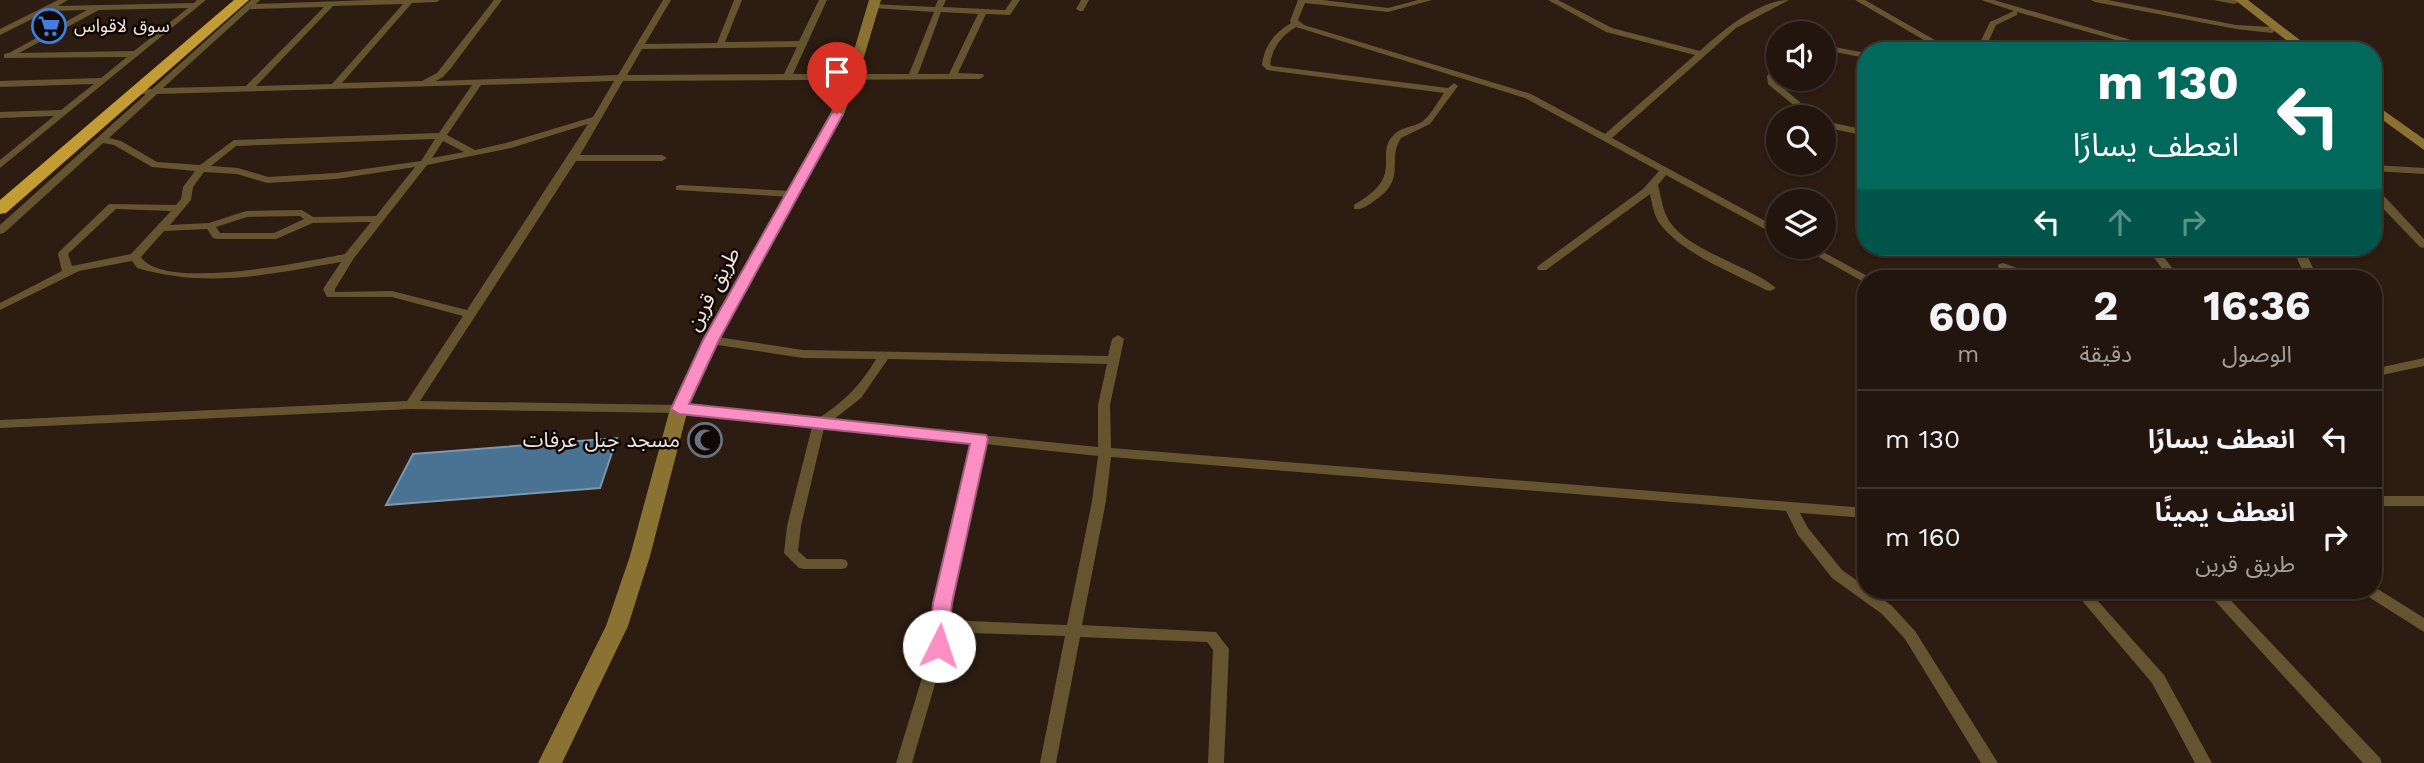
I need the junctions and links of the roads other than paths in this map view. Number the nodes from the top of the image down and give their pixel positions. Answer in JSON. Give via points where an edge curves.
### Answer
{"nodes":[{"id":1,"x":64,"y":0,"type":"edge"},
{"id":2,"x":230,"y":0,"type":"edge"},
{"id":3,"x":256,"y":0,"type":"edge"},
{"id":4,"x":410,"y":0,"type":"edge"},
{"id":5,"x":436,"y":0,"type":"edge"},
{"id":6,"x":498,"y":0,"type":"edge"},
{"id":7,"x":667,"y":0,"type":"edge"},
{"id":8,"x":738,"y":0,"type":"edge"},
{"id":9,"x":823,"y":0,"type":"edge"},
{"id":10,"x":942,"y":0,"type":"edge"},
{"id":11,"x":1016,"y":0,"type":"edge"},
{"id":12,"x":1086,"y":0,"type":"edge"},
{"id":13,"x":1303,"y":0,"type":"edge"},
{"id":14,"x":1428,"y":0,"type":"edge"},
{"id":15,"x":1552,"y":0,"type":"edge"},
{"id":16,"x":1785,"y":0,"type":"edge"},
{"id":17,"x":1859,"y":0,"type":"edge"},
{"id":18,"x":1972,"y":0,"type":"edge"},
{"id":19,"x":1985,"y":0,"type":"edge"},
{"id":20,"x":2095,"y":0,"type":"edge"},
{"id":21,"x":2217,"y":0,"type":"edge"},
{"id":22,"x":2236,"y":1,"type":"edge"},
{"id":23,"x":199,"y":3,"type":"edge"},
{"id":24,"x":874,"y":3,"type":"edge"},
{"id":25,"x":245,"y":4,"type":"edge"},
{"id":26,"x":331,"y":4,"type":"junction"},
{"id":27,"x":99,"y":8,"type":"junction"},
{"id":28,"x":47,"y":9,"type":"junction"},
{"id":29,"x":1080,"y":9,"type":"dead end"},
{"id":30,"x":938,"y":10,"type":"junction"},
{"id":31,"x":983,"y":13,"type":"junction"},
{"id":32,"x":2014,"y":13,"type":"junction"},
{"id":33,"x":1296,"y":24,"type":"junction"},
{"id":34,"x":2272,"y":30,"type":"junction"},
{"id":35,"x":0,"y":32,"type":"edge"},
{"id":36,"x":1934,"y":42,"type":"edge"},
{"id":37,"x":1984,"y":42,"type":"edge"},
{"id":38,"x":2112,"y":42,"type":"edge"},
{"id":39,"x":2133,"y":42,"type":"edge"},
{"id":40,"x":2287,"y":42,"type":"edge"},
{"id":41,"x":2295,"y":42,"type":"edge"},
{"id":42,"x":802,"y":44,"type":"junction"},
{"id":43,"x":720,"y":45,"type":"junction"},
{"id":44,"x":639,"y":47,"type":"junction"},
{"id":45,"x":1836,"y":50,"type":"edge"},
{"id":46,"x":135,"y":54,"type":"junction"},
{"id":47,"x":1701,"y":54,"type":"junction"},
{"id":48,"x":1857,"y":54,"type":"edge"},
{"id":49,"x":4,"y":56,"type":"edge"},
{"id":50,"x":913,"y":76,"type":"junction"},
{"id":51,"x":952,"y":76,"type":"junction"},
{"id":52,"x":980,"y":76,"type":"dead end"},
{"id":53,"x":1463,"y":76,"type":"junction"},
{"id":54,"x":787,"y":77,"type":"junction"},
{"id":55,"x":852,"y":77,"type":"junction"},
{"id":56,"x":621,"y":78,"type":"junction"},
{"id":57,"x":101,"y":81,"type":"junction"},
{"id":58,"x":0,"y":84,"type":"edge"},
{"id":59,"x":477,"y":84,"type":"junction"},
{"id":60,"x":408,"y":86,"type":"junction"},
{"id":61,"x":334,"y":88,"type":"junction"},
{"id":62,"x":247,"y":90,"type":"junction"},
{"id":63,"x":1450,"y":91,"type":"junction"},
{"id":64,"x":1782,"y":91,"type":"edge"},
{"id":65,"x":135,"y":92,"type":"junction"},
{"id":66,"x":155,"y":94,"type":"junction"},
{"id":67,"x":1799,"y":105,"type":"edge"},
{"id":68,"x":2382,"y":107,"type":"edge"},
{"id":69,"x":62,"y":113,"type":"junction"},
{"id":70,"x":2382,"y":114,"type":"edge"},
{"id":71,"x":0,"y":115,"type":"edge"},
{"id":72,"x":596,"y":119,"type":"junction"},
{"id":73,"x":1836,"y":127,"type":"edge"},
{"id":74,"x":1857,"y":131,"type":"edge"},
{"id":75,"x":441,"y":136,"type":"junction"},
{"id":76,"x":1605,"y":138,"type":"junction"},
{"id":77,"x":2424,"y":138,"type":"edge"},
{"id":78,"x":103,"y":140,"type":"junction"},
{"id":79,"x":2424,"y":146,"type":"edge"},
{"id":80,"x":475,"y":155,"type":"junction"},
{"id":81,"x":573,"y":158,"type":"junction"},
{"id":82,"x":662,"y":158,"type":"dead end"},
{"id":83,"x":424,"y":163,"type":"junction"},
{"id":84,"x":0,"y":165,"type":"edge"},
{"id":85,"x":201,"y":169,"type":"junction"},
{"id":86,"x":2382,"y":169,"type":"edge"},
{"id":87,"x":1665,"y":171,"type":"junction"},
{"id":88,"x":2424,"y":171,"type":"edge"},
{"id":89,"x":1653,"y":186,"type":"junction"},
{"id":90,"x":680,"y":188,"type":"dead end"},
{"id":91,"x":791,"y":194,"type":"junction"},
{"id":92,"x":0,"y":196,"type":"edge"},
{"id":93,"x":2382,"y":200,"type":"edge"},
{"id":94,"x":1358,"y":207,"type":"dead end"},
{"id":95,"x":178,"y":208,"type":"junction"},
{"id":96,"x":0,"y":209,"type":"edge"},
{"id":97,"x":379,"y":219,"type":"junction"},
{"id":98,"x":312,"y":220,"type":"junction"},
{"id":99,"x":209,"y":226,"type":"junction"},
{"id":100,"x":1766,"y":226,"type":"edge"},
{"id":101,"x":163,"y":228,"type":"junction"},
{"id":102,"x":0,"y":231,"type":"edge"},
{"id":103,"x":2424,"y":245,"type":"edge"},
{"id":104,"x":2158,"y":256,"type":"edge"},
{"id":105,"x":135,"y":257,"type":"junction"},
{"id":106,"x":349,"y":257,"type":"junction"},
{"id":107,"x":1828,"y":259,"type":"edge"},
{"id":108,"x":2003,"y":265,"type":"dead end"},
{"id":109,"x":1542,"y":268,"type":"dead end"},
{"id":110,"x":2015,"y":270,"type":"edge"},
{"id":111,"x":2169,"y":270,"type":"edge"},
{"id":112,"x":68,"y":272,"type":"junction"},
{"id":113,"x":1857,"y":274,"type":"edge"},
{"id":114,"x":1770,"y":288,"type":"dead end"},
{"id":115,"x":0,"y":307,"type":"edge"},
{"id":116,"x":471,"y":315,"type":"junction"},
{"id":117,"x":1118,"y":339,"type":"dead end"},
{"id":118,"x":711,"y":340,"type":"junction"},
{"id":119,"x":883,"y":357,"type":"junction"},
{"id":120,"x":1113,"y":360,"type":"junction"},
{"id":121,"x":2424,"y":362,"type":"edge"},
{"id":122,"x":2382,"y":371,"type":"edge"},
{"id":123,"x":411,"y":405,"type":"junction"},
{"id":124,"x":679,"y":409,"type":"junction"},
{"id":125,"x":819,"y":423,"type":"junction"},
{"id":126,"x":0,"y":424,"type":"edge"},
{"id":127,"x":980,"y":439,"type":"junction"},
{"id":128,"x":1105,"y":452,"type":"junction"},
{"id":129,"x":2424,"y":501,"type":"edge"},
{"id":130,"x":2382,"y":502,"type":"edge"},
{"id":131,"x":1790,"y":507,"type":"junction"},
{"id":132,"x":1857,"y":512,"type":"edge"},
{"id":133,"x":841,"y":564,"type":"dead end"},
{"id":134,"x":1857,"y":588,"type":"edge"},
{"id":135,"x":1872,"y":599,"type":"edge"},
{"id":136,"x":2088,"y":599,"type":"edge"},
{"id":137,"x":2220,"y":599,"type":"edge"},
{"id":138,"x":2382,"y":599,"type":"edge"},
{"id":139,"x":946,"y":622,"type":"junction"},
{"id":140,"x":2424,"y":626,"type":"edge"},
{"id":141,"x":1074,"y":631,"type":"junction"},
{"id":142,"x":550,"y":763,"type":"edge"},
{"id":143,"x":904,"y":763,"type":"edge"},
{"id":144,"x":1048,"y":763,"type":"edge"},
{"id":145,"x":1216,"y":763,"type":"edge"},
{"id":146,"x":1990,"y":763,"type":"edge"},
{"id":147,"x":2204,"y":763,"type":"edge"},
{"id":148,"x":2374,"y":763,"type":"edge"}],
"edges":[{"from":1,"to":28,"type":"street"},
{"from":2,"to":92,"type":"highway"},
{"from":3,"to":25,"type":"street"},
{"from":4,"to":5,"type":"street"},
{"from":4,"to":26,"type":"street"},
{"from":4,"to":61,"type":"street"},
{"from":6,"to":60,"type":"street","via":[[440,75]]},
{"from":7,"to":44,"type":"street"},
{"from":8,"to":43,"type":"street"},
{"from":9,"to":42,"type":"street"},
{"from":10,"to":30,"type":"street"},
{"from":11,"to":31,"type":"street","via":[[1007,12]]},
{"from":12,"to":29,"type":"street"},
{"from":13,"to":14,"type":"street","via":[[1388,10]]},
{"from":13,"to":33,"type":"street"},
{"from":15,"to":47,"type":"street","via":[[1609,30]]},
{"from":16,"to":47,"type":"street","via":[[1747,17]]},
{"from":17,"to":36,"type":"street"},
{"from":18,"to":32,"type":"street"},
{"from":19,"to":39,"type":"street"},
{"from":20,"to":34,"type":"street"},
{"from":21,"to":22,"type":"street"},
{"from":22,"to":34,"type":"main road"},
{"from":22,"to":41,"type":"main road"},
{"from":23,"to":27,"type":"street"},
{"from":23,"to":46,"type":"street"},
{"from":24,"to":30,"type":"street"},
{"from":24,"to":55,"type":"main road","name":"طريق قرين"},
{"from":25,"to":26,"type":"street"},
{"from":25,"to":65,"type":"highway"},
{"from":25,"to":66,"type":"street"},
{"from":26,"to":62,"type":"street"},
{"from":27,"to":28,"type":"street"},
{"from":27,"to":49,"type":"street"},
{"from":28,"to":35,"type":"street"},
{"from":30,"to":31,"type":"street"},
{"from":30,"to":50,"type":"street"},
{"from":31,"to":51,"type":"street"},
{"from":32,"to":37,"type":"street","via":[[1993,24]]},
{"from":32,"to":38,"type":"street"},
{"from":33,"to":53,"type":"street"},
{"from":33,"to":63,"type":"street","via":[[1278,35],[1266,56],[1270,68]]},
{"from":34,"to":40,"type":"main road"},
{"from":42,"to":43,"type":"street"},
{"from":42,"to":54,"type":"street"},
{"from":43,"to":44,"type":"street"},
{"from":44,"to":56,"type":"street"},
{"from":45,"to":48,"type":"street"},
{"from":46,"to":49,"type":"street"},
{"from":46,"to":57,"type":"street"},
{"from":47,"to":76,"type":"street"},
{"from":50,"to":51,"type":"street"},
{"from":50,"to":55,"type":"street"},
{"from":51,"to":52,"type":"street"},
{"from":53,"to":63,"type":"street"},
{"from":53,"to":76,"type":"street","via":[[1528,96]]},
{"from":54,"to":55,"type":"street"},
{"from":54,"to":56,"type":"street"},
{"from":55,"to":91,"type":"main road","name":"طريق قرين","via":[[837,114]]},
{"from":56,"to":59,"type":"street"},
{"from":56,"to":72,"type":"street"},
{"from":57,"to":58,"type":"street"},
{"from":57,"to":69,"type":"street"},
{"from":59,"to":60,"type":"street"},
{"from":59,"to":75,"type":"street"},
{"from":60,"to":61,"type":"street"},
{"from":61,"to":62,"type":"street"},
{"from":62,"to":66,"type":"street"},
{"from":63,"to":94,"type":"street","via":[[1427,121],[1398,135],[1391,148],[1392,176],[1376,197]]},
{"from":64,"to":67,"type":"street"},
{"from":65,"to":66,"type":"street"},
{"from":65,"to":96,"type":"highway"},
{"from":66,"to":78,"type":"street"},
{"from":68,"to":77,"type":"main road"},
{"from":69,"to":71,"type":"street"},
{"from":69,"to":84,"type":"street"},
{"from":70,"to":79,"type":"main road"},
{"from":72,"to":80,"type":"street"},
{"from":72,"to":81,"type":"street"},
{"from":73,"to":74,"type":"street"},
{"from":75,"to":80,"type":"street"},
{"from":75,"to":83,"type":"street"},
{"from":75,"to":85,"type":"street","via":[[234,143]]},
{"from":76,"to":87,"type":"street"},
{"from":78,"to":85,"type":"street","via":[[121,143],[144,162]]},
{"from":78,"to":102,"type":"street"},
{"from":80,"to":83,"type":"street"},
{"from":81,"to":82,"type":"street"},
{"from":81,"to":116,"type":"street"},
{"from":83,"to":85,"type":"street","via":[[282,179]]},
{"from":83,"to":97,"type":"street"},
{"from":85,"to":95,"type":"street"},
{"from":86,"to":88,"type":"street"},
{"from":87,"to":89,"type":"street"},
{"from":87,"to":100,"type":"street"},
{"from":89,"to":109,"type":"street"},
{"from":89,"to":114,"type":"street","via":[[1666,224],[1709,255]]},
{"from":90,"to":91,"type":"street"},
{"from":91,"to":118,"type":"main road","name":"طريق قرين"},
{"from":93,"to":103,"type":"street"},
{"from":95,"to":101,"type":"street"},
{"from":95,"to":112,"type":"street","via":[[113,206],[65,250]]},
{"from":97,"to":98,"type":"street"},
{"from":97,"to":106,"type":"street"},
{"from":98,"to":99,"type":"street","via":[[302,213],[246,214]]},
{"from":98,"to":99,"type":"street","via":[[276,236],[217,236]]},
{"from":99,"to":101,"type":"street"},
{"from":101,"to":105,"type":"street"},
{"from":104,"to":111,"type":"street"},
{"from":105,"to":106,"type":"street","via":[[141,266],[176,276],[255,272]]},
{"from":105,"to":112,"type":"street"},
{"from":106,"to":116,"type":"street","via":[[329,289],[331,295],[392,294]]},
{"from":107,"to":113,"type":"street"},
{"from":108,"to":110,"type":"street"},
{"from":112,"to":115,"type":"street"},
{"from":116,"to":123,"type":"street"},
{"from":117,"to":120,"type":"street"},
{"from":118,"to":119,"type":"street","via":[[803,354]]},
{"from":118,"to":124,"type":"main road","name":"طريق قرين"},
{"from":119,"to":120,"type":"street"},
{"from":119,"to":125,"type":"street","via":[[866,389]]},
{"from":120,"to":128,"type":"street","via":[[1104,405]]},
{"from":121,"to":122,"type":"street"},
{"from":123,"to":124,"type":"street"},
{"from":123,"to":126,"type":"street"},
{"from":124,"to":125,"type":"street"},
{"from":124,"to":142,"type":"main road","name":"طريق قرين","via":[[617,626]]},
{"from":125,"to":127,"type":"street"},
{"from":125,"to":133,"type":"street","via":[[791,553],[804,564]]},
{"from":127,"to":128,"type":"street"},
{"from":127,"to":139,"type":"street","via":[[943,603]]},
{"from":128,"to":131,"type":"street"},
{"from":128,"to":141,"type":"street"},
{"from":129,"to":130,"type":"street"},
{"from":131,"to":132,"type":"street"},
{"from":131,"to":134,"type":"street","via":[[1838,574]]},
{"from":135,"to":146,"type":"street","via":[[1910,635]]},
{"from":136,"to":147,"type":"street","via":[[2158,679]]},
{"from":137,"to":148,"type":"street"},
{"from":138,"to":140,"type":"street"},
{"from":139,"to":141,"type":"street"},
{"from":139,"to":143,"type":"street"},
{"from":141,"to":144,"type":"street"},
{"from":141,"to":145,"type":"street","via":[[1201,634],[1218,642]]}]}
